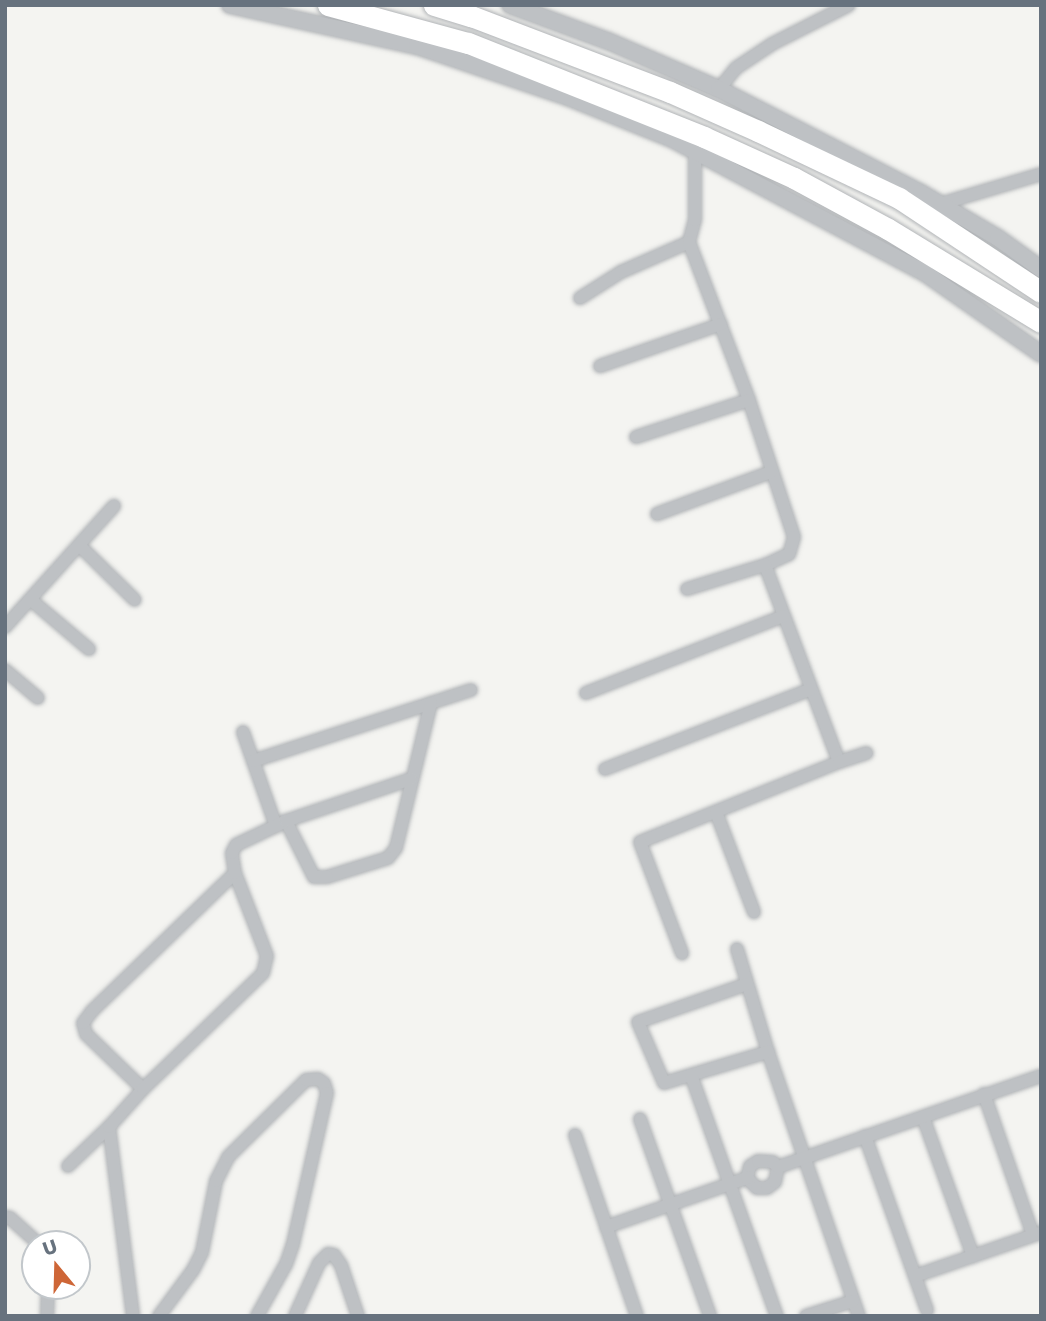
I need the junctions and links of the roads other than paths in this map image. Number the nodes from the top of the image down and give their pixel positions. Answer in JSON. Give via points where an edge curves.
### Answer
{"nodes":[{"id":1,"x":230,"y":5,"type":"edge"},
{"id":2,"x":328,"y":5,"type":"edge"},
{"id":3,"x":434,"y":5,"type":"edge"},
{"id":4,"x":510,"y":5,"type":"edge"},
{"id":5,"x":849,"y":5,"type":"edge"},
{"id":6,"x":719,"y":89,"type":"junction"},
{"id":7,"x":695,"y":151,"type":"junction"},
{"id":8,"x":1041,"y":174,"type":"edge"},
{"id":9,"x":940,"y":204,"type":"junction"},
{"id":10,"x":689,"y":242,"type":"junction"},
{"id":11,"x":1041,"y":269,"type":"edge"},
{"id":12,"x":1041,"y":292,"type":"edge"},
{"id":13,"x":580,"y":298,"type":"dead end"},
{"id":14,"x":1041,"y":322,"type":"edge"},
{"id":15,"x":721,"y":324,"type":"junction"},
{"id":16,"x":1041,"y":354,"type":"edge"},
{"id":17,"x":600,"y":366,"type":"dead end"},
{"id":18,"x":749,"y":400,"type":"junction"},
{"id":19,"x":636,"y":437,"type":"dead end"},
{"id":20,"x":771,"y":472,"type":"junction"},
{"id":21,"x":114,"y":506,"type":"dead end"},
{"id":22,"x":657,"y":514,"type":"dead end"},
{"id":23,"x":79,"y":545,"type":"junction"},
{"id":24,"x":765,"y":565,"type":"junction"},
{"id":25,"x":687,"y":589,"type":"dead end"},
{"id":26,"x":32,"y":600,"type":"junction"},
{"id":27,"x":135,"y":600,"type":"dead end"},
{"id":28,"x":784,"y":616,"type":"junction"},
{"id":29,"x":5,"y":627,"type":"edge"},
{"id":30,"x":89,"y":649,"type":"dead end"},
{"id":31,"x":5,"y":670,"type":"edge"},
{"id":32,"x":811,"y":689,"type":"junction"},
{"id":33,"x":471,"y":690,"type":"dead end"},
{"id":34,"x":586,"y":694,"type":"dead end"},
{"id":35,"x":38,"y":698,"type":"dead end"},
{"id":36,"x":431,"y":703,"type":"junction"},
{"id":37,"x":243,"y":732,"type":"dead end"},
{"id":38,"x":867,"y":753,"type":"dead end"},
{"id":39,"x":253,"y":761,"type":"junction"},
{"id":40,"x":839,"y":762,"type":"junction"},
{"id":41,"x":605,"y":769,"type":"dead end"},
{"id":42,"x":411,"y":779,"type":"junction"},
{"id":43,"x":716,"y":812,"type":"junction"},
{"id":44,"x":281,"y":824,"type":"junction"},
{"id":45,"x":234,"y":873,"type":"junction"},
{"id":46,"x":754,"y":912,"type":"dead end"},
{"id":47,"x":737,"y":949,"type":"dead end"},
{"id":48,"x":681,"y":953,"type":"dead end"},
{"id":49,"x":747,"y":984,"type":"junction"},
{"id":50,"x":768,"y":1052,"type":"junction"},
{"id":51,"x":691,"y":1075,"type":"junction"},
{"id":52,"x":1041,"y":1076,"type":"edge"},
{"id":53,"x":143,"y":1090,"type":"junction"},
{"id":54,"x":984,"y":1094,"type":"junction"},
{"id":55,"x":923,"y":1117,"type":"junction"},
{"id":56,"x":640,"y":1119,"type":"dead end"},
{"id":57,"x":110,"y":1127,"type":"junction"},
{"id":58,"x":575,"y":1136,"type":"dead end"},
{"id":59,"x":865,"y":1136,"type":"junction"},
{"id":60,"x":804,"y":1157,"type":"junction"},
{"id":61,"x":68,"y":1166,"type":"dead end"},
{"id":62,"x":778,"y":1167,"type":"junction"},
{"id":63,"x":747,"y":1178,"type":"junction"},
{"id":64,"x":731,"y":1183,"type":"junction"},
{"id":65,"x":669,"y":1203,"type":"junction"},
{"id":66,"x":5,"y":1217,"type":"edge"},
{"id":67,"x":606,"y":1227,"type":"junction"},
{"id":68,"x":23,"y":1230,"type":"edge"},
{"id":69,"x":1037,"y":1234,"type":"edge"},
{"id":70,"x":973,"y":1256,"type":"junction"},
{"id":71,"x":915,"y":1276,"type":"junction"},
{"id":72,"x":853,"y":1301,"type":"junction"},
{"id":73,"x":926,"y":1310,"type":"dead end"},
{"id":74,"x":133,"y":1316,"type":"edge"},
{"id":75,"x":159,"y":1316,"type":"edge"},
{"id":76,"x":257,"y":1316,"type":"edge"},
{"id":77,"x":295,"y":1316,"type":"edge"},
{"id":78,"x":358,"y":1316,"type":"edge"},
{"id":79,"x":637,"y":1316,"type":"edge"},
{"id":80,"x":710,"y":1316,"type":"edge"},
{"id":81,"x":777,"y":1316,"type":"edge"},
{"id":82,"x":806,"y":1316,"type":"edge"},
{"id":83,"x":859,"y":1316,"type":"edge"}],
"edges":[{"from":1,"to":7,"type":"street","via":[[417,46],[568,97]]},
{"from":2,"to":14,"type":"highway","via":[[468,43],[704,136],[888,229]]},
{"from":3,"to":12,"type":"highway","via":[[670,92],[783,143],[899,198]]},
{"from":4,"to":6,"type":"street"},
{"from":5,"to":6,"type":"street","via":[[772,44],[736,68]]},
{"from":6,"to":9,"type":"street"},
{"from":7,"to":10,"type":"street","via":[[695,220]]},
{"from":7,"to":16,"type":"street","via":[[925,272]]},
{"from":8,"to":9,"type":"street"},
{"from":9,"to":11,"type":"street"},
{"from":10,"to":13,"type":"street","via":[[621,272]]},
{"from":10,"to":15,"type":"street"},
{"from":15,"to":17,"type":"street"},
{"from":15,"to":18,"type":"street"},
{"from":18,"to":19,"type":"street"},
{"from":18,"to":20,"type":"street"},
{"from":20,"to":22,"type":"street"},
{"from":20,"to":24,"type":"street","via":[[793,548]]},
{"from":21,"to":23,"type":"street"},
{"from":23,"to":26,"type":"street"},
{"from":23,"to":27,"type":"street"},
{"from":24,"to":25,"type":"street"},
{"from":24,"to":28,"type":"street"},
{"from":26,"to":29,"type":"street"},
{"from":26,"to":30,"type":"street"},
{"from":28,"to":32,"type":"street"},
{"from":28,"to":34,"type":"street"},
{"from":31,"to":35,"type":"street"},
{"from":32,"to":40,"type":"street"},
{"from":32,"to":41,"type":"street"},
{"from":33,"to":36,"type":"street"},
{"from":36,"to":39,"type":"street"},
{"from":36,"to":42,"type":"street"},
{"from":37,"to":39,"type":"street"},
{"from":38,"to":40,"type":"street"},
{"from":39,"to":44,"type":"street"},
{"from":40,"to":43,"type":"street"},
{"from":42,"to":44,"type":"street"},
{"from":42,"to":44,"type":"street","via":[[396,848],[388,858],[314,877]]},
{"from":43,"to":46,"type":"street"},
{"from":43,"to":48,"type":"street","via":[[640,842]]},
{"from":44,"to":45,"type":"street","via":[[236,845]]},
{"from":45,"to":53,"type":"street","via":[[265,947],[266,964]]},
{"from":45,"to":53,"type":"street","via":[[83,1023],[86,1034]]},
{"from":47,"to":49,"type":"street"},
{"from":49,"to":50,"type":"street"},
{"from":49,"to":51,"type":"street","via":[[638,1022],[664,1083]]},
{"from":50,"to":51,"type":"street"},
{"from":50,"to":60,"type":"street"},
{"from":51,"to":64,"type":"street"},
{"from":52,"to":54,"type":"street"},
{"from":53,"to":57,"type":"street"},
{"from":54,"to":55,"type":"street"},
{"from":54,"to":69,"type":"street"},
{"from":55,"to":59,"type":"street"},
{"from":55,"to":70,"type":"street"},
{"from":56,"to":65,"type":"street"},
{"from":57,"to":61,"type":"street"},
{"from":57,"to":74,"type":"street"},
{"from":58,"to":67,"type":"street"},
{"from":59,"to":60,"type":"street"},
{"from":59,"to":71,"type":"street"},
{"from":60,"to":62,"type":"street"},
{"from":60,"to":72,"type":"street"},
{"from":62,"to":63,"type":"street","via":[[758,1161],[750,1166]]},
{"from":62,"to":63,"type":"street","via":[[775,1182],[767,1188],[757,1188]]},
{"from":63,"to":64,"type":"street"},
{"from":64,"to":65,"type":"street"},
{"from":64,"to":81,"type":"street"},
{"from":65,"to":67,"type":"street"},
{"from":65,"to":80,"type":"street"},
{"from":66,"to":68,"type":"street"},
{"from":67,"to":79,"type":"street"},
{"from":69,"to":70,"type":"street"},
{"from":70,"to":71,"type":"street"},
{"from":71,"to":73,"type":"street"},
{"from":72,"to":82,"type":"street"},
{"from":72,"to":83,"type":"street"},
{"from":75,"to":76,"type":"street","via":[[202,1252],[216,1181],[228,1157],[306,1080],[318,1079],[327,1093],[292,1244]]},
{"from":77,"to":78,"type":"street","via":[[319,1263],[328,1254],[341,1265]]}]}
